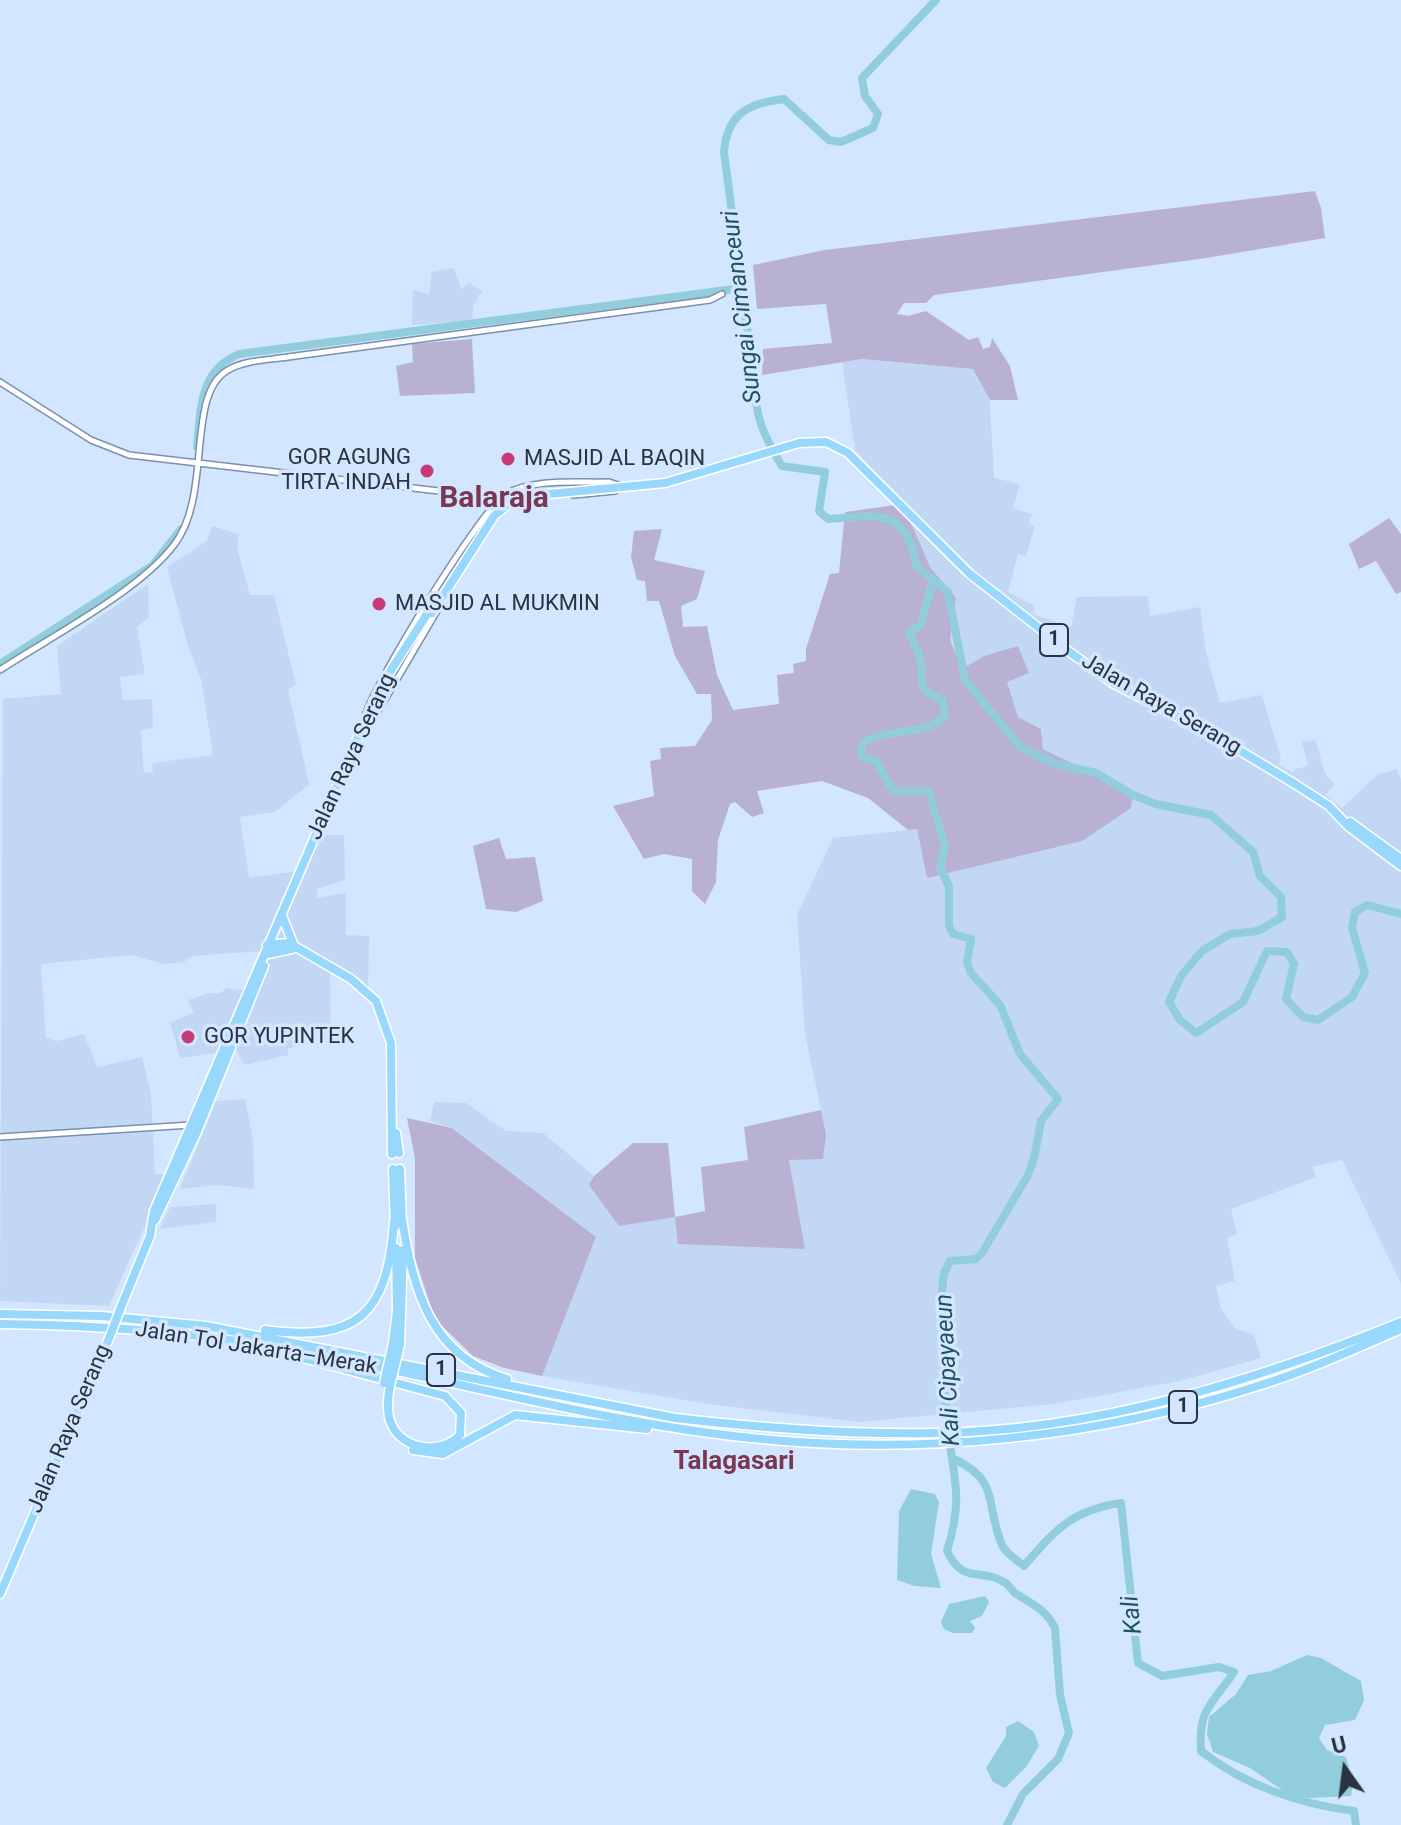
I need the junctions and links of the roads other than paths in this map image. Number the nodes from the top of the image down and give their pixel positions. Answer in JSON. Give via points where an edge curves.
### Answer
{"nodes":[{"id":1,"x":722,"y":294,"type":"dead end"},
{"id":2,"x":0,"y":382,"type":"edge"},
{"id":3,"x":200,"y":463,"type":"junction"},
{"id":4,"x":619,"y":486,"type":"junction"},
{"id":5,"x":505,"y":495,"type":"junction"},
{"id":6,"x":482,"y":496,"type":"junction"},
{"id":7,"x":494,"y":504,"type":"junction"},
{"id":8,"x":500,"y":514,"type":"junction"},
{"id":9,"x":479,"y":523,"type":"junction"},
{"id":10,"x":488,"y":532,"type":"junction"},
{"id":11,"x":432,"y":598,"type":"junction"},
{"id":12,"x":443,"y":602,"type":"junction"},
{"id":13,"x":0,"y":670,"type":"edge"},
{"id":14,"x":362,"y":734,"type":"junction"},
{"id":15,"x":1345,"y":821,"type":"junction"},
{"id":16,"x":1401,"y":859,"type":"edge"},
{"id":17,"x":1401,"y":866,"type":"edge"},
{"id":18,"x":281,"y":920,"type":"junction"},
{"id":19,"x":294,"y":946,"type":"junction"},
{"id":20,"x":269,"y":948,"type":"junction"},
{"id":21,"x":196,"y":1126,"type":"junction"},
{"id":22,"x":0,"y":1137,"type":"edge"},
{"id":23,"x":396,"y":1154,"type":"dead end"},
{"id":24,"x":396,"y":1169,"type":"dead end"},
{"id":25,"x":398,"y":1220,"type":"junction"},
{"id":26,"x":0,"y":1314,"type":"edge"},
{"id":27,"x":1401,"y":1322,"type":"edge"},
{"id":28,"x":0,"y":1324,"type":"edge"},
{"id":29,"x":206,"y":1326,"type":"junction"},
{"id":30,"x":1401,"y":1329,"type":"edge"},
{"id":31,"x":249,"y":1343,"type":"junction"},
{"id":32,"x":387,"y":1384,"type":"junction"},
{"id":33,"x":675,"y":1418,"type":"junction"},
{"id":34,"x":752,"y":1427,"type":"junction"},
{"id":35,"x":672,"y":1428,"type":"junction"},
{"id":36,"x":751,"y":1438,"type":"junction"},
{"id":37,"x":0,"y":1594,"type":"edge"}],
"edges":[{"from":1,"to":3,"type":"main road","via":[[710,300],[237,366],[215,380],[205,399]]},
{"from":2,"to":3,"type":"main road","via":[[105,447]]},
{"from":3,"to":6,"type":"main road"},
{"from":3,"to":13,"type":"main road","via":[[191,517],[166,556]]},
{"from":4,"to":5,"type":"main road","via":[[539,485]]},
{"from":4,"to":8,"type":"main road","via":[[600,494],[531,499]]},
{"from":4,"to":14,"type":"highway","name":"Jalan Raya Serang","number":"1","bridge":true,"via":[[523,492],[499,505],[378,697]]},
{"from":4,"to":15,"type":"highway","name":"Jalan Raya Serang","number":"1","via":[[665,483],[815,441],[848,453],[970,574],[1071,653],[1114,684],[1244,753]]},
{"from":5,"to":6,"type":"main road"},
{"from":5,"to":7,"type":"main road"},
{"from":6,"to":7,"type":"main road"},
{"from":7,"to":8,"type":"main road"},
{"from":7,"to":9,"type":"main road"},
{"from":8,"to":10,"type":"main road"},
{"from":9,"to":10,"type":"main road"},
{"from":9,"to":11,"type":"main road"},
{"from":10,"to":12,"type":"main road"},
{"from":11,"to":12,"type":"main road"},
{"from":11,"to":14,"type":"main road","via":[[374,692]]},
{"from":12,"to":14,"type":"main road"},
{"from":14,"to":18,"type":"highway","name":"Jalan Raya Serang","number":"1"},
{"from":15,"to":16,"type":"highway","name":"Jalan Raya Serang","number":"1"},
{"from":15,"to":17,"type":"highway","name":"Jalan Raya Serang","number":"1"},
{"from":18,"to":19,"type":"highway"},
{"from":18,"to":20,"type":"highway","name":"Jalan Raya Serang","number":"1"},
{"from":19,"to":20,"type":"highway"},
{"from":19,"to":20,"type":"highway"},
{"from":19,"to":23,"type":"highway","via":[[360,985],[376,1001],[391,1043]]},
{"from":20,"to":21,"type":"highway","name":"Jalan Raya Serang","number":"1"},
{"from":21,"to":22,"type":"main road"},
{"from":21,"to":37,"type":"highway","name":"Jalan Raya Serang","number":"1","bridge":true},
{"from":24,"to":25,"type":"highway"},
{"from":25,"to":29,"type":"highway","via":[[380,1291],[347,1324],[312,1335]]},
{"from":25,"to":32,"type":"highway","bridge":true,"via":[[404,1287]]},
{"from":25,"to":33,"type":"highway","via":[[423,1308],[436,1329],[465,1356],[500,1376]]},
{"from":26,"to":29,"type":"highway","name":"Jalan Tol Jakarta–Merak","number":"1"},
{"from":27,"to":34,"type":"highway","name":"Jalan Tol Jakarta–Merak","number":"1","via":[[1258,1374],[1072,1419],[939,1434]]},
{"from":28,"to":31,"type":"highway","name":"Jalan Tol Jakarta–Merak","number":"1","via":[[99,1325]]},
{"from":29,"to":33,"type":"highway","name":"Jalan Tol Jakarta–Merak","number":"1"},
{"from":30,"to":36,"type":"highway","name":"Jalan Tol Jakarta–Merak","number":"1","via":[[1312,1367],[1208,1401],[1075,1429],[941,1444]]},
{"from":31,"to":32,"type":"highway","via":[[445,1396],[461,1413],[460,1435],[442,1447],[428,1448],[400,1437],[389,1418]]},
{"from":31,"to":35,"type":"highway","name":"Jalan Tol Jakarta–Merak","number":"1"},
{"from":32,"to":35,"type":"highway","via":[[384,1410],[389,1430],[410,1450],[428,1454],[461,1447],[515,1415]]},
{"from":33,"to":34,"type":"highway","name":"Jalan Tol Jakarta–Merak","number":"1"},
{"from":34,"to":36,"type":"highway"},
{"from":35,"to":36,"type":"highway","name":"Jalan Tol Jakarta–Merak","number":"1"}]}
